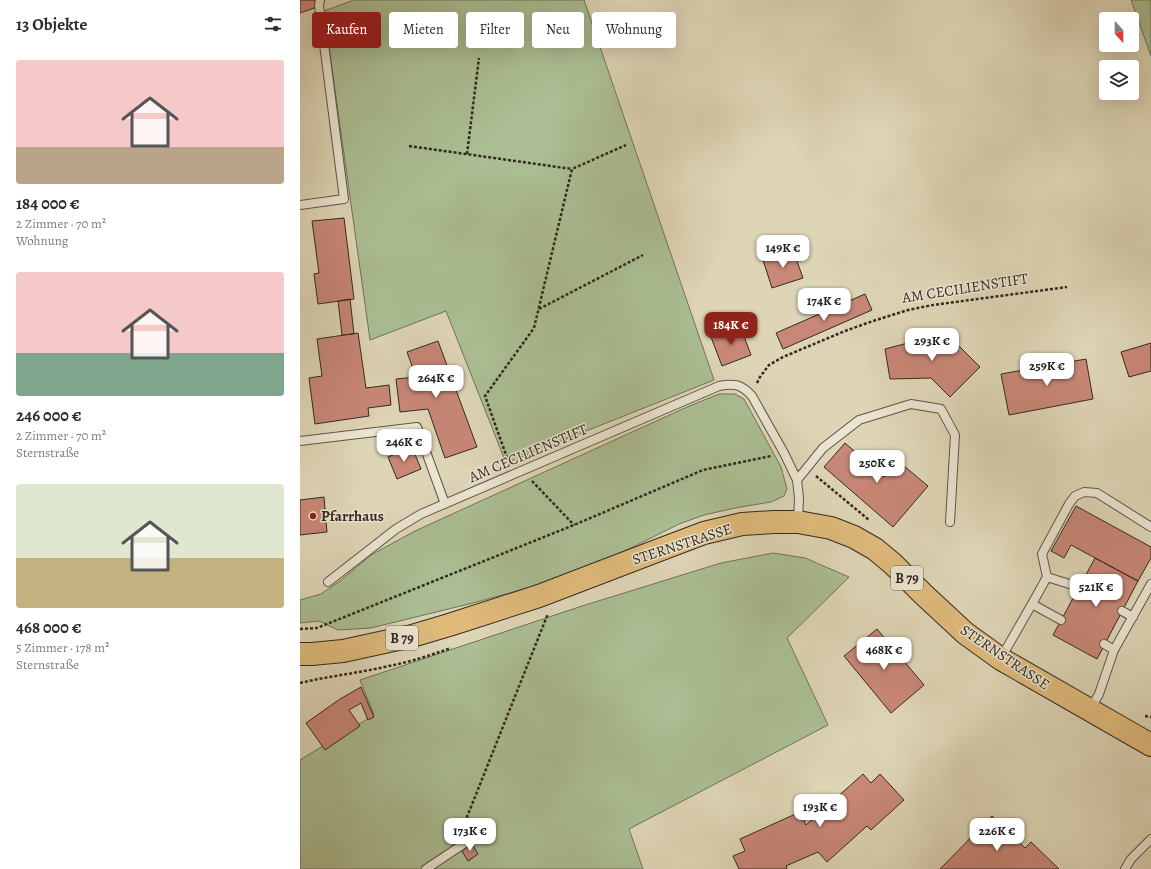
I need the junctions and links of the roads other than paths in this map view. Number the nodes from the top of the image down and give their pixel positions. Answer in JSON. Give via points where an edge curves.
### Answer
{"nodes":[{"id":1,"x":320,"y":0,"type":"edge"},
{"id":2,"x":300,"y":205,"type":"edge"},
{"id":3,"x":300,"y":441,"type":"edge"},
{"id":4,"x":797,"y":480,"type":"junction"},
{"id":5,"x":445,"y":504,"type":"junction"},
{"id":6,"x":798,"y":522,"type":"junction"},
{"id":7,"x":950,"y":522,"type":"dead end"},
{"id":8,"x":1151,"y":527,"type":"edge"},
{"id":9,"x":1047,"y":577,"type":"junction"},
{"id":10,"x":328,"y":582,"type":"dead end"},
{"id":11,"x":1151,"y":584,"type":"edge"},
{"id":12,"x":1079,"y":587,"type":"dead end"},
{"id":13,"x":1032,"y":604,"type":"junction"},
{"id":14,"x":1122,"y":611,"type":"dead end"},
{"id":15,"x":1133,"y":617,"type":"junction"},
{"id":16,"x":1061,"y":620,"type":"dead end"},
{"id":17,"x":1104,"y":644,"type":"dead end"},
{"id":18,"x":1114,"y":650,"type":"junction"},
{"id":19,"x":300,"y":654,"type":"edge"},
{"id":20,"x":1001,"y":659,"type":"junction"},
{"id":21,"x":1090,"y":711,"type":"junction"},
{"id":22,"x":1151,"y":746,"type":"edge"},
{"id":23,"x":480,"y":833,"type":"dead end"},
{"id":24,"x":1151,"y":839,"type":"edge"},
{"id":25,"x":426,"y":869,"type":"edge"},
{"id":26,"x":1126,"y":869,"type":"edge"}],
"edges":[{"from":1,"to":2,"type":"lane","via":[[344,199]]},
{"from":3,"to":5,"type":"lane","via":[[417,427]]},
{"from":4,"to":5,"type":"lane","name":"AM CECILIENSTIFT","via":[[752,396],[746,389],[729,384],[719,386]]},
{"from":4,"to":6,"type":"lane","name":"AM CECILIENSTIFT"},
{"from":4,"to":7,"type":"lane","via":[[823,448],[859,420],[911,404],[941,409],[955,435]]},
{"from":5,"to":10,"type":"lane","name":"AM CECILIENSTIFT","via":[[396,529]]},
{"from":6,"to":19,"type":"main road","name":"STERNSTRASSE","number":"B 79","via":[[742,524],[704,534],[539,596],[412,636],[343,651]]},
{"from":6,"to":20,"type":"main road","name":"STERNSTRASSE","number":"B 79","via":[[831,528],[875,549],[965,633]]},
{"from":8,"to":9,"type":"lane","via":[[1097,493],[1084,492],[1075,496],[1042,554]]},
{"from":9,"to":12,"type":"lane"},
{"from":9,"to":13,"type":"lane"},
{"from":11,"to":15,"type":"lane"},
{"from":13,"to":16,"type":"lane"},
{"from":13,"to":20,"type":"lane"},
{"from":14,"to":15,"type":"lane"},
{"from":15,"to":18,"type":"lane"},
{"from":17,"to":18,"type":"lane"},
{"from":18,"to":21,"type":"lane","via":[[1099,694]]},
{"from":20,"to":21,"type":"main road","name":"STERNSTRASSE","number":"B 79"},
{"from":21,"to":22,"type":"main road","name":"STERNSTRASSE","number":"B 79"},
{"from":23,"to":25,"type":"lane"},
{"from":24,"to":26,"type":"lane","via":[[1131,859]]}]}
